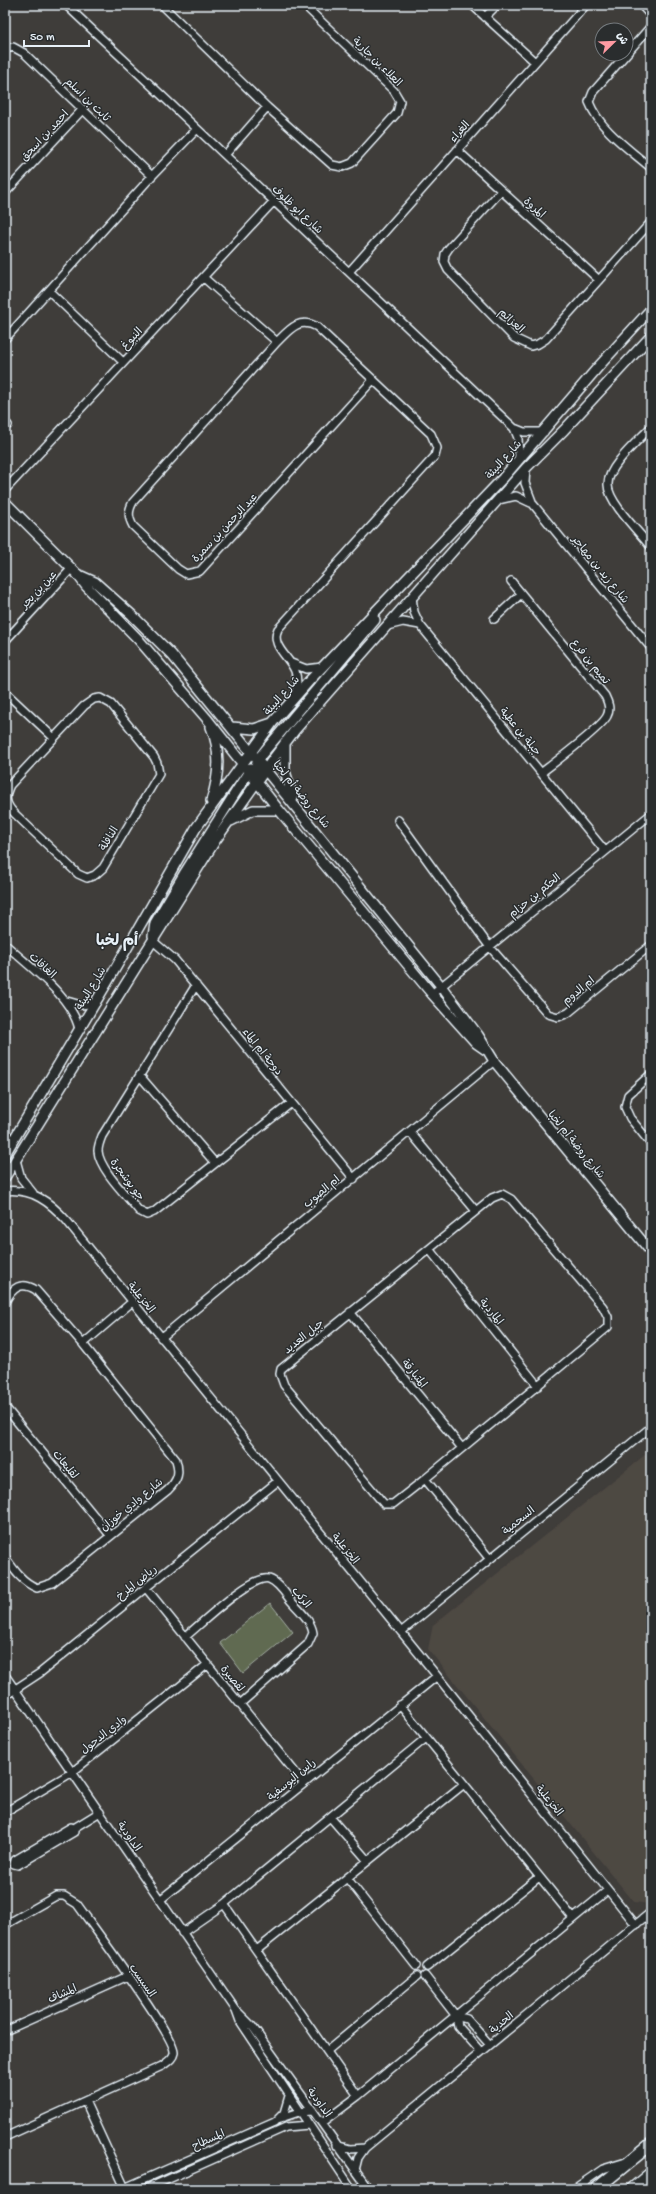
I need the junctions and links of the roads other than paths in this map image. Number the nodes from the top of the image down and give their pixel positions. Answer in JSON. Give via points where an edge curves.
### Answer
{"nodes":[{"id":1,"x":66,"y":5,"type":"edge"},
{"id":2,"x":162,"y":5,"type":"edge"},
{"id":3,"x":472,"y":5,"type":"edge"},
{"id":4,"x":497,"y":5,"type":"edge"},
{"id":5,"x":586,"y":5,"type":"edge"},
{"id":6,"x":641,"y":5,"type":"edge"},
{"id":7,"x":307,"y":6,"type":"edge"},
{"id":8,"x":651,"y":16,"type":"edge"},
{"id":9,"x":485,"y":17,"type":"junction"},
{"id":10,"x":651,"y":26,"type":"edge"},
{"id":11,"x":5,"y":49,"type":"edge"},
{"id":12,"x":535,"y":62,"type":"junction"},
{"id":13,"x":267,"y":107,"type":"junction"},
{"id":14,"x":83,"y":109,"type":"junction"},
{"id":15,"x":197,"y":129,"type":"junction"},
{"id":16,"x":457,"y":150,"type":"junction"},
{"id":17,"x":225,"y":155,"type":"junction"},
{"id":18,"x":651,"y":168,"type":"edge"},
{"id":19,"x":152,"y":176,"type":"junction"},
{"id":20,"x":501,"y":191,"type":"junction"},
{"id":21,"x":5,"y":193,"type":"edge"},
{"id":22,"x":274,"y":201,"type":"junction"},
{"id":23,"x":651,"y":222,"type":"edge"},
{"id":24,"x":349,"y":272,"type":"junction"},
{"id":25,"x":204,"y":278,"type":"junction"},
{"id":26,"x":599,"y":280,"type":"junction"},
{"id":27,"x":49,"y":291,"type":"junction"},
{"id":28,"x":651,"y":309,"type":"edge"},
{"id":29,"x":651,"y":336,"type":"edge"},
{"id":30,"x":5,"y":339,"type":"edge"},
{"id":31,"x":277,"y":342,"type":"junction"},
{"id":32,"x":124,"y":362,"type":"junction"},
{"id":33,"x":373,"y":380,"type":"junction"},
{"id":34,"x":651,"y":427,"type":"edge"},
{"id":35,"x":514,"y":428,"type":"junction"},
{"id":36,"x":544,"y":432,"type":"junction"},
{"id":37,"x":519,"y":460,"type":"junction"},
{"id":38,"x":526,"y":468,"type":"junction"},
{"id":39,"x":5,"y":490,"type":"edge"},
{"id":40,"x":498,"y":500,"type":"junction"},
{"id":41,"x":5,"y":502,"type":"edge"},
{"id":42,"x":533,"y":504,"type":"junction"},
{"id":43,"x":651,"y":547,"type":"edge"},
{"id":44,"x":74,"y":571,"type":"junction"},
{"id":45,"x":511,"y":581,"type":"dead end"},
{"id":46,"x":521,"y":594,"type":"junction"},
{"id":47,"x":412,"y":597,"type":"junction"},
{"id":48,"x":383,"y":604,"type":"junction"},
{"id":49,"x":494,"y":619,"type":"dead end"},
{"id":50,"x":420,"y":625,"type":"junction"},
{"id":51,"x":386,"y":626,"type":"junction"},
{"id":52,"x":5,"y":641,"type":"edge"},
{"id":53,"x":651,"y":648,"type":"edge"},
{"id":54,"x":291,"y":664,"type":"junction"},
{"id":55,"x":322,"y":667,"type":"junction"},
{"id":56,"x":5,"y":692,"type":"edge"},
{"id":57,"x":295,"y":696,"type":"junction"},
{"id":58,"x":208,"y":720,"type":"junction"},
{"id":59,"x":273,"y":722,"type":"junction"},
{"id":60,"x":232,"y":727,"type":"junction"},
{"id":61,"x":54,"y":738,"type":"junction"},
{"id":62,"x":285,"y":742,"type":"junction"},
{"id":63,"x":251,"y":751,"type":"junction"},
{"id":64,"x":258,"y":759,"type":"junction"},
{"id":65,"x":242,"y":763,"type":"junction"},
{"id":66,"x":266,"y":768,"type":"junction"},
{"id":67,"x":250,"y":773,"type":"junction"},
{"id":68,"x":541,"y":773,"type":"junction"},
{"id":69,"x":256,"y":781,"type":"junction"},
{"id":70,"x":296,"y":805,"type":"junction"},
{"id":71,"x":278,"y":810,"type":"junction"},
{"id":72,"x":207,"y":811,"type":"junction"},
{"id":73,"x":651,"y":814,"type":"edge"},
{"id":74,"x":398,"y":820,"type":"dead end"},
{"id":75,"x":226,"y":824,"type":"junction"},
{"id":76,"x":605,"y":851,"type":"junction"},
{"id":77,"x":153,"y":941,"type":"junction"},
{"id":78,"x":5,"y":944,"type":"edge"},
{"id":79,"x":651,"y":945,"type":"edge"},
{"id":80,"x":489,"y":946,"type":"junction"},
{"id":81,"x":196,"y":985,"type":"junction"},
{"id":82,"x":441,"y":986,"type":"junction"},
{"id":83,"x":432,"y":994,"type":"junction"},
{"id":84,"x":66,"y":1001,"type":"junction"},
{"id":85,"x":96,"y":1003,"type":"junction"},
{"id":86,"x":79,"y":1029,"type":"junction"},
{"id":87,"x":486,"y":1050,"type":"junction"},
{"id":88,"x":494,"y":1061,"type":"junction"},
{"id":89,"x":651,"y":1074,"type":"edge"},
{"id":90,"x":140,"y":1076,"type":"junction"},
{"id":91,"x":291,"y":1103,"type":"junction"},
{"id":92,"x":410,"y":1132,"type":"junction"},
{"id":93,"x":651,"y":1144,"type":"edge"},
{"id":94,"x":5,"y":1154,"type":"edge"},
{"id":95,"x":16,"y":1160,"type":"junction"},
{"id":96,"x":215,"y":1163,"type":"junction"},
{"id":97,"x":5,"y":1177,"type":"edge"},
{"id":98,"x":354,"y":1178,"type":"junction"},
{"id":99,"x":5,"y":1191,"type":"edge"},
{"id":100,"x":33,"y":1193,"type":"junction"},
{"id":101,"x":476,"y":1211,"type":"junction"},
{"id":102,"x":429,"y":1249,"type":"junction"},
{"id":103,"x":651,"y":1252,"type":"edge"},
{"id":104,"x":5,"y":1302,"type":"edge"},
{"id":105,"x":132,"y":1302,"type":"junction"},
{"id":106,"x":350,"y":1312,"type":"junction"},
{"id":107,"x":161,"y":1338,"type":"junction"},
{"id":108,"x":83,"y":1344,"type":"junction"},
{"id":109,"x":538,"y":1386,"type":"junction"},
{"id":110,"x":5,"y":1407,"type":"edge"},
{"id":111,"x":651,"y":1427,"type":"edge"},
{"id":112,"x":462,"y":1448,"type":"junction"},
{"id":113,"x":425,"y":1479,"type":"junction"},
{"id":114,"x":278,"y":1481,"type":"junction"},
{"id":115,"x":110,"y":1535,"type":"junction"},
{"id":116,"x":5,"y":1557,"type":"edge"},
{"id":117,"x":489,"y":1558,"type":"junction"},
{"id":118,"x":146,"y":1588,"type":"junction"},
{"id":119,"x":401,"y":1632,"type":"junction"},
{"id":120,"x":186,"y":1637,"type":"junction"},
{"id":121,"x":208,"y":1664,"type":"junction"},
{"id":122,"x":5,"y":1675,"type":"edge"},
{"id":123,"x":437,"y":1676,"type":"junction"},
{"id":124,"x":16,"y":1690,"type":"junction"},
{"id":125,"x":5,"y":1696,"type":"edge"},
{"id":126,"x":240,"y":1704,"type":"junction"},
{"id":127,"x":400,"y":1705,"type":"junction"},
{"id":128,"x":426,"y":1738,"type":"junction"},
{"id":129,"x":72,"y":1773,"type":"junction"},
{"id":130,"x":303,"y":1782,"type":"junction"},
{"id":131,"x":464,"y":1784,"type":"junction"},
{"id":132,"x":5,"y":1812,"type":"edge"},
{"id":133,"x":100,"y":1812,"type":"junction"},
{"id":134,"x":330,"y":1817,"type":"junction"},
{"id":135,"x":46,"y":1845,"type":"dead end"},
{"id":136,"x":368,"y":1861,"type":"junction"},
{"id":137,"x":539,"y":1876,"type":"junction"},
{"id":138,"x":347,"y":1878,"type":"junction"},
{"id":139,"x":608,"y":1890,"type":"junction"},
{"id":140,"x":160,"y":1900,"type":"junction"},
{"id":141,"x":224,"y":1904,"type":"junction"},
{"id":142,"x":651,"y":1912,"type":"edge"},
{"id":143,"x":573,"y":1918,"type":"junction"},
{"id":144,"x":5,"y":1925,"type":"edge"},
{"id":145,"x":636,"y":1925,"type":"junction"},
{"id":146,"x":182,"y":1933,"type":"junction"},
{"id":147,"x":257,"y":1950,"type":"junction"},
{"id":148,"x":416,"y":1966,"type":"junction"},
{"id":149,"x":426,"y":1967,"type":"junction"},
{"id":150,"x":128,"y":1976,"type":"junction"},
{"id":151,"x":416,"y":1976,"type":"junction"},
{"id":152,"x":425,"y":1976,"type":"junction"},
{"id":153,"x":236,"y":2010,"type":"junction"},
{"id":154,"x":456,"y":2016,"type":"junction"},
{"id":155,"x":5,"y":2031,"type":"edge"},
{"id":156,"x":490,"y":2045,"type":"junction"},
{"id":157,"x":327,"y":2051,"type":"junction"},
{"id":158,"x":481,"y":2052,"type":"junction"},
{"id":159,"x":289,"y":2096,"type":"junction"},
{"id":160,"x":358,"y":2096,"type":"junction"},
{"id":161,"x":85,"y":2101,"type":"junction"},
{"id":162,"x":313,"y":2111,"type":"junction"},
{"id":163,"x":299,"y":2112,"type":"junction"},
{"id":164,"x":279,"y":2119,"type":"junction"},
{"id":165,"x":322,"y":2123,"type":"junction"},
{"id":166,"x":309,"y":2125,"type":"junction"},
{"id":167,"x":5,"y":2137,"type":"edge"},
{"id":168,"x":336,"y":2144,"type":"junction"},
{"id":169,"x":651,"y":2144,"type":"edge"},
{"id":170,"x":365,"y":2148,"type":"junction"},
{"id":171,"x":630,"y":2161,"type":"junction"},
{"id":172,"x":355,"y":2170,"type":"junction"},
{"id":173,"x":651,"y":2173,"type":"edge"},
{"id":174,"x":123,"y":2188,"type":"edge"},
{"id":175,"x":146,"y":2189,"type":"edge"},
{"id":176,"x":352,"y":2189,"type":"edge"},
{"id":177,"x":369,"y":2189,"type":"edge"},
{"id":178,"x":574,"y":2189,"type":"edge"},
{"id":179,"x":596,"y":2189,"type":"edge"},
{"id":180,"x":632,"y":2189,"type":"edge"}],
"edges":[{"from":1,"to":15,"type":"street","name":"شارع ابو ظلوف"},
{"from":2,"to":13,"type":"street","name":"العلاء بن جارية"},
{"from":3,"to":9,"type":"street"},
{"from":4,"to":9,"type":"street"},
{"from":5,"to":12,"type":"street","name":"الغراء"},
{"from":6,"to":8,"type":"street"},
{"from":7,"to":13,"type":"street","name":"العلاء بن جارية","via":[[394,90],[400,101],[397,113],[352,163],[342,167],[332,166]]},
{"from":9,"to":12,"type":"street"},
{"from":10,"to":18,"type":"street","via":[[593,92],[589,102],[593,114],[603,126]]},
{"from":11,"to":14,"type":"street","name":"ثابت بن اسلم","via":[[13,47],[24,53]]},
{"from":12,"to":16,"type":"street","name":"الغراء"},
{"from":13,"to":17,"type":"street"},
{"from":14,"to":19,"type":"street","name":"ثابت بن اسلم"},
{"from":14,"to":21,"type":"street","name":"احمد بن اسحق"},
{"from":15,"to":17,"type":"street","name":"شارع ابو ظلوف"},
{"from":15,"to":19,"type":"street"},
{"from":16,"to":20,"type":"street","name":"المروة"},
{"from":16,"to":24,"type":"street","name":"الغراء"},
{"from":17,"to":22,"type":"street","name":"شارع ابو ظلوف"},
{"from":19,"to":27,"type":"street"},
{"from":20,"to":26,"type":"street","name":"المروة"},
{"from":20,"to":26,"type":"street","name":"العزائم","via":[[444,254],[444,262],[452,276],[514,338],[531,346],[546,339]]},
{"from":22,"to":24,"type":"street","name":"شارع ابو ظلوف"},
{"from":22,"to":25,"type":"street","name":"النبوغ"},
{"from":23,"to":26,"type":"street","name":"العزائم"},
{"from":24,"to":35,"type":"street","name":"شارع ابو ظلوف"},
{"from":25,"to":31,"type":"street"},
{"from":25,"to":32,"type":"street","name":"النبوغ"},
{"from":27,"to":30,"type":"street"},
{"from":27,"to":32,"type":"street"},
{"from":28,"to":36,"type":"street","name":"شارع البيئة"},
{"from":29,"to":38,"type":"street","name":"شارع البيئة"},
{"from":31,"to":33,"type":"street","name":"عبد الرحمن بن سمرة","via":[[297,324],[310,324]]},
{"from":31,"to":33,"type":"street","name":"عبد الرحمن بن سمرة","via":[[130,507],[129,519],[133,526],[182,573],[200,571]]},
{"from":32,"to":39,"type":"street","name":"النبوغ"},
{"from":33,"to":54,"type":"street","name":"عبد الرحمن بن سمرة","via":[[431,434],[437,448],[435,456],[278,629],[277,644]]},
{"from":34,"to":43,"type":"street","via":[[618,463],[608,485],[609,493],[616,504]]},
{"from":35,"to":36,"type":"street","via":[[524,432]]},
{"from":35,"to":37,"type":"street","via":[[518,438]]},
{"from":36,"to":37,"type":"street","name":"شارع البيئة"},
{"from":37,"to":48,"type":"street","name":"شارع البيئة"},
{"from":38,"to":40,"type":"street","name":"شارع البيئة"},
{"from":38,"to":42,"type":"street","name":"شارع زيد بن مهاجر","via":[[525,483]]},
{"from":40,"to":42,"type":"street","name":"شارع زيد بن مهاجر","via":[[516,496]]},
{"from":40,"to":47,"type":"street","name":"شارع البيئة"},
{"from":41,"to":44,"type":"street","name":"شارع روضة أم لخبا"},
{"from":42,"to":53,"type":"street","name":"شارع زيد بن مهاجر"},
{"from":44,"to":52,"type":"street","name":"عين بن بحر"},
{"from":44,"to":58,"type":"street","name":"شارع روضة أم لخبا","via":[[138,639]]},
{"from":44,"to":60,"type":"street","name":"شارع روضة أم لخبا","via":[[95,582],[154,636]]},
{"from":45,"to":46,"type":"street","name":"تميم بن فرع"},
{"from":46,"to":49,"type":"street"},
{"from":46,"to":68,"type":"street","name":"تميم بن فرع","via":[[605,696],[609,710],[603,722]]},
{"from":47,"to":50,"type":"street","name":"جبلة بن عطية","via":[[414,612]]},
{"from":47,"to":51,"type":"street","name":"شارع البيئة"},
{"from":48,"to":55,"type":"street","name":"شارع البيئة"},
{"from":48,"to":64,"type":"street","via":[[375,621]]},
{"from":50,"to":51,"type":"street","via":[[403,622]]},
{"from":50,"to":68,"type":"street","name":"جبلة بن عطية"},
{"from":51,"to":62,"type":"street","name":"شارع البيئة"},
{"from":54,"to":55,"type":"street","via":[[306,668]]},
{"from":54,"to":57,"type":"street","name":"عبد الرحمن بن سمرة","via":[[297,680]]},
{"from":55,"to":57,"type":"street","name":"شارع البيئة"},
{"from":56,"to":61,"type":"street"},
{"from":57,"to":59,"type":"street","name":"شارع البيئة"},
{"from":58,"to":65,"type":"street","name":"شارع روضة أم لخبا"},
{"from":58,"to":72,"type":"street","via":[[216,743],[218,767],[215,790]]},
{"from":59,"to":60,"type":"street","via":[[254,729]]},
{"from":59,"to":63,"type":"street","name":"شارع البيئة"},
{"from":60,"to":63,"type":"street","name":"شارع روضة أم لخبا"},
{"from":61,"to":61,"type":"street","name":"النافلة","via":[[10,785],[5,796],[6,803],[78,874],[87,878],[92,877],[103,868],[156,780],[159,768],[154,757],[111,704],[100,698],[88,702]]},
{"from":62,"to":66,"type":"street","name":"شارع البيئة"},
{"from":62,"to":70,"type":"street","via":[[286,771]]},
{"from":63,"to":64,"type":"street","name":"شارع روضة أم لخبا"},
{"from":63,"to":65,"type":"street","name":"شارع البيئة"},
{"from":63,"to":67,"type":"street"},
{"from":64,"to":66,"type":"street","name":"شارع روضة أم لخبا"},
{"from":64,"to":69,"type":"street"},
{"from":65,"to":67,"type":"street","name":"شارع روضة أم لخبا"},
{"from":65,"to":72,"type":"street","name":"شارع البيئة"},
{"from":66,"to":69,"type":"street","name":"شارع البيئة"},
{"from":66,"to":70,"type":"street","name":"شارع روضة أم لخبا"},
{"from":67,"to":69,"type":"street","name":"شارع روضة أم لخبا"},
{"from":67,"to":77,"type":"street","via":[[155,923]]},
{"from":68,"to":76,"type":"street","name":"جبلة بن عطية"},
{"from":69,"to":71,"type":"street","name":"شارع روضة أم لخبا"},
{"from":69,"to":75,"type":"street","name":"شارع البيئة"},
{"from":70,"to":82,"type":"street","name":"شارع روضة أم لخبا"},
{"from":71,"to":75,"type":"street","via":[[253,810]]},
{"from":71,"to":83,"type":"street","name":"شارع روضة أم لخبا"},
{"from":72,"to":85,"type":"street","name":"شارع البيئة"},
{"from":73,"to":76,"type":"street","name":"الحكم بن حزام"},
{"from":74,"to":80,"type":"street"},
{"from":75,"to":77,"type":"street","name":"شارع البيئة"},
{"from":76,"to":80,"type":"street","name":"الحكم بن حزام"},
{"from":77,"to":81,"type":"street","name":"دوحة ام الماء","via":[[175,960]]},
{"from":77,"to":95,"type":"street","name":"شارع البيئة"},
{"from":78,"to":84,"type":"street","name":"الغافات"},
{"from":79,"to":80,"type":"street","name":"ام الدوم","via":[[568,1013],[558,1017],[548,1014],[543,1009]]},
{"from":80,"to":82,"type":"street","name":"الحكم بن حزام"},
{"from":81,"to":90,"type":"street","name":"جو بوشجرة"},
{"from":81,"to":91,"type":"street","name":"دوحة ام الماء"},
{"from":82,"to":83,"type":"street","name":"الحكم بن حزام"},
{"from":82,"to":87,"type":"street","name":"شارع روضة أم لخبا"},
{"from":83,"to":87,"type":"street","name":"شارع روضة أم لخبا","via":[[476,1043]]},
{"from":84,"to":85,"type":"street","via":[[81,1005]]},
{"from":84,"to":86,"type":"street","name":"الغافات"},
{"from":85,"to":86,"type":"street","name":"شارع البيئة"},
{"from":86,"to":94,"type":"street","name":"شارع البيئة"},
{"from":87,"to":88,"type":"street","name":"شارع روضة أم لخبا"},
{"from":88,"to":92,"type":"street","name":"ام الصوب"},
{"from":88,"to":103,"type":"street","name":"شارع روضة أم لخبا"},
{"from":89,"to":93,"type":"street","via":[[628,1095],[625,1107],[630,1118]]},
{"from":90,"to":96,"type":"street"},
{"from":90,"to":96,"type":"street","name":"جو بوشجرة","via":[[102,1136],[98,1151],[106,1169],[139,1212],[151,1214]]},
{"from":91,"to":96,"type":"street","name":"جو بوشجرة"},
{"from":91,"to":98,"type":"street","name":"دوحة ام الماء"},
{"from":92,"to":98,"type":"street","name":"ام الصوب"},
{"from":92,"to":101,"type":"street"},
{"from":95,"to":97,"type":"street","name":"شارع البيئة"},
{"from":95,"to":100,"type":"street","name":"الخزعلية","via":[[21,1178]]},
{"from":98,"to":107,"type":"street","name":"ام الصوب"},
{"from":99,"to":100,"type":"street","name":"الخزعلية","via":[[23,1190]]},
{"from":100,"to":105,"type":"street","name":"الخزعلية","via":[[55,1208]]},
{"from":101,"to":102,"type":"street","name":"جبل العديد"},
{"from":101,"to":109,"type":"street","name":"جبل العديد","via":[[497,1195],[506,1195],[603,1307],[608,1317],[608,1327],[604,1331]]},
{"from":102,"to":106,"type":"street","name":"جبل العديد"},
{"from":102,"to":109,"type":"street","name":"الماردية"},
{"from":104,"to":108,"type":"street","name":"شارع وادي خوزان","via":[[14,1288],[29,1285]]},
{"from":105,"to":107,"type":"street","name":"الخزعلية"},
{"from":105,"to":108,"type":"street"},
{"from":106,"to":112,"type":"street","name":"المتبارقة"},
{"from":106,"to":113,"type":"street","name":"جبل العديد","via":[[284,1365],[280,1374],[281,1379],[384,1504],[393,1504]]},
{"from":107,"to":114,"type":"street","name":"الخزعلية"},
{"from":108,"to":115,"type":"street","name":"شارع وادي خوزان","via":[[176,1460],[178,1468],[174,1484]]},
{"from":109,"to":112,"type":"street","name":"جبل العديد"},
{"from":110,"to":115,"type":"street","name":"لقليعات"},
{"from":111,"to":117,"type":"street","name":"السحمية"},
{"from":112,"to":113,"type":"street","name":"جبل العديد"},
{"from":113,"to":117,"type":"street"},
{"from":114,"to":118,"type":"street","name":"رياض المرخ"},
{"from":114,"to":119,"type":"street","name":"الخزعلية"},
{"from":115,"to":116,"type":"street","name":"شارع وادي خوزان","via":[[52,1583],[37,1588],[26,1582]]},
{"from":117,"to":119,"type":"street","name":"السحمية"},
{"from":118,"to":120,"type":"street","name":"لقصيرة"},
{"from":118,"to":124,"type":"street","name":"رياض المرخ"},
{"from":119,"to":123,"type":"street","name":"الخزعلية"},
{"from":120,"to":121,"type":"street","name":"لقصيرة"},
{"from":120,"to":126,"type":"street","name":"الركب","via":[[246,1586],[260,1579],[269,1579],[276,1583],[309,1623],[313,1633],[308,1644]]},
{"from":121,"to":126,"type":"street","name":"لقصيرة"},
{"from":121,"to":129,"type":"street","name":"وادي الدحول"},
{"from":122,"to":124,"type":"street","name":"الداودية"},
{"from":123,"to":127,"type":"street","name":"راس اليوسفية"},
{"from":123,"to":139,"type":"street","name":"الخزعلية"},
{"from":124,"to":125,"type":"street","name":"رياض المرخ"},
{"from":124,"to":129,"type":"street","name":"الداودية"},
{"from":126,"to":130,"type":"street","name":"لقصيرة"},
{"from":127,"to":128,"type":"street"},
{"from":127,"to":130,"type":"street","name":"راس اليوسفية"},
{"from":128,"to":131,"type":"street"},
{"from":128,"to":134,"type":"street"},
{"from":129,"to":132,"type":"street","name":"وادي الدحول"},
{"from":129,"to":133,"type":"street","name":"الداودية"},
{"from":130,"to":140,"type":"street","name":"راس اليوسفية","via":[[241,1836]]},
{"from":131,"to":136,"type":"street"},
{"from":131,"to":137,"type":"street"},
{"from":133,"to":135,"type":"street","via":[[74,1828],[71,1827]]},
{"from":133,"to":140,"type":"street","name":"الداودية"},
{"from":134,"to":136,"type":"street"},
{"from":134,"to":141,"type":"street"},
{"from":136,"to":138,"type":"street"},
{"from":137,"to":143,"type":"street"},
{"from":137,"to":149,"type":"street"},
{"from":138,"to":147,"type":"street"},
{"from":138,"to":148,"type":"street"},
{"from":139,"to":143,"type":"street"},
{"from":139,"to":145,"type":"street","name":"الخزعلية"},
{"from":140,"to":146,"type":"street","name":"الداودية"},
{"from":141,"to":146,"type":"street"},
{"from":141,"to":147,"type":"street"},
{"from":142,"to":145,"type":"street","name":"الحدية"},
{"from":143,"to":154,"type":"street"},
{"from":144,"to":150,"type":"street","name":"السبسب","via":[[56,1896],[64,1896],[77,1904]]},
{"from":145,"to":156,"type":"street","name":"الحدية"},
{"from":146,"to":153,"type":"street","name":"الداودية"},
{"from":147,"to":157,"type":"street"},
{"from":148,"to":149,"type":"street","via":[[420,1964]]},
{"from":148,"to":151,"type":"street"},
{"from":149,"to":152,"type":"street","via":[[428,1972]]},
{"from":150,"to":155,"type":"street","name":"المشاف"},
{"from":150,"to":161,"type":"street","name":"السبسب","via":[[170,2039],[173,2045],[172,2057],[162,2066]]},
{"from":151,"to":152,"type":"street"},
{"from":151,"to":157,"type":"street"},
{"from":152,"to":154,"type":"street"},
{"from":153,"to":159,"type":"street","name":"الداودية","via":[[240,2021]]},
{"from":153,"to":162,"type":"street","name":"الداودية","via":[[252,2026]]},
{"from":154,"to":156,"type":"street","via":[[467,2019]]},
{"from":154,"to":158,"type":"street","via":[[458,2026]]},
{"from":154,"to":160,"type":"street"},
{"from":156,"to":158,"type":"street","name":"الحدية"},
{"from":157,"to":160,"type":"street"},
{"from":158,"to":170,"type":"street","name":"الحدية"},
{"from":159,"to":163,"type":"street","name":"الداودية"},
{"from":159,"to":164,"type":"street","via":[[286,2109]]},
{"from":160,"to":165,"type":"street"},
{"from":161,"to":167,"type":"street","name":"السبسب"},
{"from":161,"to":174,"type":"street"},
{"from":162,"to":163,"type":"street","name":"المسطاح"},
{"from":162,"to":165,"type":"street","name":"الداودية"},
{"from":163,"to":164,"type":"street","name":"المسطاح"},
{"from":163,"to":166,"type":"street","name":"الداودية"},
{"from":164,"to":174,"type":"street","name":"المسطاح"},
{"from":165,"to":168,"type":"street","name":"الداودية"},
{"from":166,"to":175,"type":"street","name":"المسطاح","via":[[286,2127]]},
{"from":166,"to":176,"type":"street","name":"الداودية"},
{"from":168,"to":170,"type":"street","via":[[350,2149]]},
{"from":168,"to":172,"type":"street","name":"الداودية"},
{"from":169,"to":171,"type":"main road"},
{"from":170,"to":172,"type":"street","name":"الحدية","via":[[358,2158]]},
{"from":171,"to":178,"type":"street","via":[[603,2170]]},
{"from":171,"to":179,"type":"main road"},
{"from":172,"to":177,"type":"street","name":"الداودية"},
{"from":173,"to":180,"type":"main road"}]}
